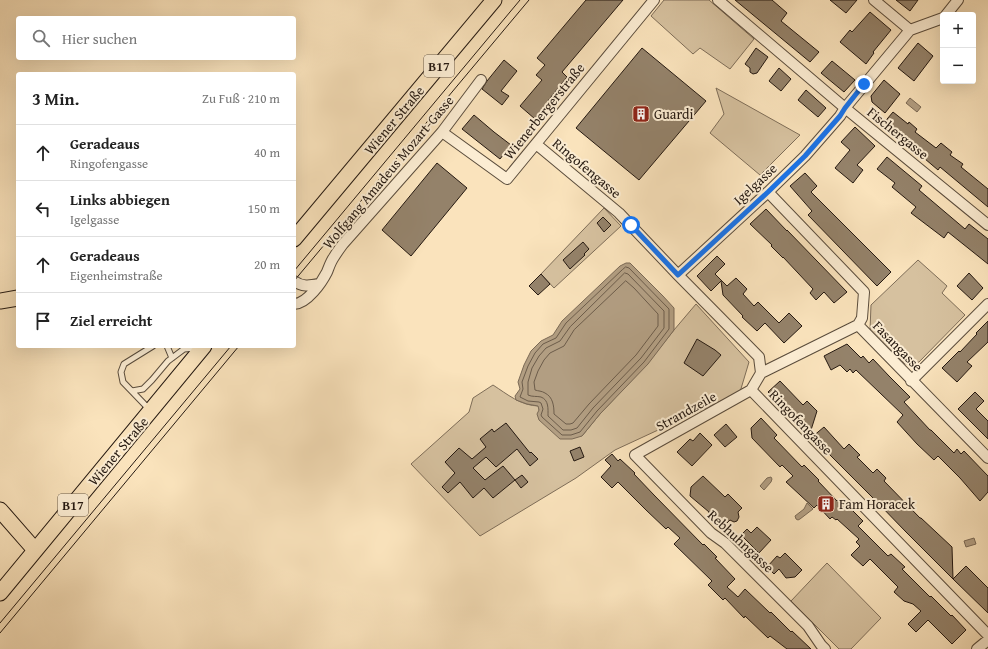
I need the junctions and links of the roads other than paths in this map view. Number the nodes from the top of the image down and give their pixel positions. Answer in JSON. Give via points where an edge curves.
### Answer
{"nodes":[{"id":1,"x":494,"y":0,"type":"edge"},
{"id":2,"x":654,"y":0,"type":"edge"},
{"id":3,"x":718,"y":0,"type":"edge"},
{"id":4,"x":874,"y":0,"type":"edge"},
{"id":5,"x":958,"y":0,"type":"edge"},
{"id":6,"x":948,"y":12,"type":"edge"},
{"id":7,"x":940,"y":19,"type":"edge"},
{"id":8,"x":910,"y":30,"type":"junction"},
{"id":9,"x":481,"y":80,"type":"dead end"},
{"id":10,"x":845,"y":108,"type":"junction"},
{"id":11,"x":442,"y":132,"type":"junction"},
{"id":12,"x":536,"y":144,"type":"junction"},
{"id":13,"x":768,"y":192,"type":"junction"},
{"id":14,"x":988,"y":225,"type":"edge"},
{"id":15,"x":300,"y":227,"type":"edge"},
{"id":16,"x":678,"y":275,"type":"junction"},
{"id":17,"x":296,"y":283,"type":"edge"},
{"id":18,"x":319,"y":284,"type":"junction"},
{"id":19,"x":16,"y":298,"type":"edge"},
{"id":20,"x":0,"y":301,"type":"edge"},
{"id":21,"x":296,"y":304,"type":"edge"},
{"id":22,"x":988,"y":304,"type":"edge"},
{"id":23,"x":858,"y":325,"type":"junction"},
{"id":24,"x":150,"y":348,"type":"edge"},
{"id":25,"x":168,"y":348,"type":"edge"},
{"id":26,"x":182,"y":348,"type":"edge"},
{"id":27,"x":202,"y":348,"type":"edge"},
{"id":28,"x":172,"y":358,"type":"junction"},
{"id":29,"x":761,"y":373,"type":"junction"},
{"id":30,"x":912,"y":381,"type":"junction"},
{"id":31,"x":751,"y":390,"type":"junction"},
{"id":32,"x":132,"y":391,"type":"junction"},
{"id":33,"x":151,"y":411,"type":"junction"},
{"id":34,"x":636,"y":455,"type":"joint"},
{"id":35,"x":988,"y":458,"type":"edge"},
{"id":36,"x":0,"y":510,"type":"edge"},
{"id":37,"x":35,"y":550,"type":"junction"},
{"id":38,"x":0,"y":593,"type":"edge"},
{"id":39,"x":988,"y":635,"type":"edge"},
{"id":40,"x":988,"y":640,"type":"edge"},
{"id":41,"x":825,"y":649,"type":"edge"},
{"id":42,"x":977,"y":649,"type":"edge"}],
"edges":[{"from":1,"to":15,"type":"main road","name":"Wiener Straße","number":"B17"},
{"from":2,"to":12,"type":"street","name":"Wienerbergerstraße"},
{"from":3,"to":10,"type":"street","name":"Fischergasse"},
{"from":4,"to":8,"type":"street"},
{"from":5,"to":6,"type":"street"},
{"from":7,"to":8,"type":"street"},
{"from":8,"to":10,"type":"street","name":"Igelgasse"},
{"from":9,"to":11,"type":"street","name":"Wolfgang Amadeus Mozart-Gasse"},
{"from":10,"to":13,"type":"street","name":"Igelgasse","via":[[805,156]]},
{"from":10,"to":14,"type":"street","name":"Fischergasse"},
{"from":11,"to":12,"type":"street","name":"Wienerbergerstraße","via":[[507,179]]},
{"from":11,"to":18,"type":"street","name":"Wolfgang Amadeus Mozart-Gasse","via":[[343,244]]},
{"from":12,"to":16,"type":"street","name":"Ringofengasse","via":[[619,213],[629,228]]},
{"from":13,"to":16,"type":"street","name":"Igelgasse"},
{"from":13,"to":23,"type":"street","name":"Fasangasse","via":[[864,292],[862,318]]},
{"from":16,"to":29,"type":"street","name":"Ringofengasse","via":[[759,357]]},
{"from":17,"to":18,"type":"street","via":[[310,286]]},
{"from":18,"to":21,"type":"street","name":"Wolfgang Amadeus Mozart-Gasse","via":[[314,292]]},
{"from":19,"to":20,"type":"main road"},
{"from":22,"to":30,"type":"street"},
{"from":23,"to":29,"type":"street"},
{"from":23,"to":30,"type":"street","name":"Fasangasse"},
{"from":24,"to":32,"type":"lane","via":[[124,364],[121,372],[123,382]]},
{"from":25,"to":28,"type":"lane"},
{"from":26,"to":28,"type":"lane"},
{"from":27,"to":33,"type":"main road","name":"Wiener Straße","number":"B17"},
{"from":28,"to":32,"type":"lane","via":[[143,389]]},
{"from":29,"to":31,"type":"street","name":"Ringofengasse"},
{"from":30,"to":35,"type":"street","name":"Fasangasse"},
{"from":31,"to":34,"type":"street","name":"Strandzeile"},
{"from":31,"to":39,"type":"street","name":"Ringofengasse"},
{"from":32,"to":33,"type":"lane"},
{"from":33,"to":37,"type":"main road","name":"Wiener Straße","number":"B17"},
{"from":34,"to":41,"type":"street","name":"Rebhuhngasse","via":[[711,533],[725,543],[808,626]]},
{"from":36,"to":37,"type":"main road"},
{"from":37,"to":38,"type":"main road","name":"Wiener Straße","number":"B17"},
{"from":40,"to":42,"type":"street"}]}
